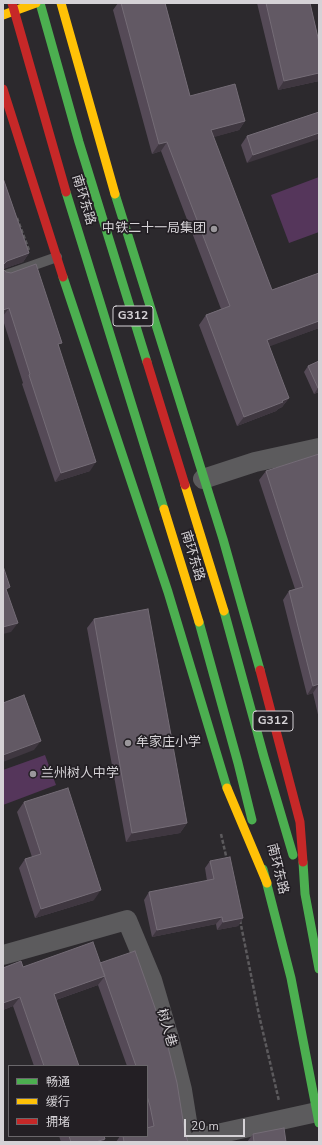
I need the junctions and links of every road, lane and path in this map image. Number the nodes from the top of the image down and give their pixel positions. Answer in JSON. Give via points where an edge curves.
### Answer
{"nodes":[{"id":1,"x":12,"y":3,"type":"edge"},
{"id":2,"x":36,"y":3,"type":"edge"},
{"id":3,"x":40,"y":3,"type":"edge"},
{"id":4,"x":61,"y":3,"type":"edge"},
{"id":5,"x":3,"y":15,"type":"edge"},
{"id":6,"x":3,"y":88,"type":"edge"},
{"id":7,"x":16,"y":217,"type":"edge"},
{"id":8,"x":57,"y":257,"type":"junction"},
{"id":9,"x":35,"y":265,"type":"junction"},
{"id":10,"x":3,"y":276,"type":"edge"},
{"id":11,"x":319,"y":448,"type":"edge"},
{"id":12,"x":203,"y":479,"type":"junction"},
{"id":13,"x":220,"y":829,"type":"dead end"},
{"id":14,"x":227,"y":860,"type":"edge"},
{"id":15,"x":267,"y":883,"type":"junction"},
{"id":16,"x":305,"y":894,"type":"junction"},
{"id":17,"x":238,"y":914,"type":"edge"},
{"id":18,"x":316,"y":943,"type":"edge"},
{"id":19,"x":3,"y":955,"type":"edge"},
{"id":20,"x":319,"y":969,"type":"edge"},
{"id":21,"x":318,"y":1118,"type":"edge"},
{"id":22,"x":284,"y":1119,"type":"junction"}],
"edges":[{"from":1,"to":15,"type":"main road","name":"南环东路","number":"G312","bridge":true,"via":[[57,160],[199,622],[238,763]]},
{"from":2,"to":5,"type":"main road"},
{"from":3,"to":16,"type":"main road","name":"南环东路","number":"G312","via":[[79,142],[229,628]]},
{"from":4,"to":12,"type":"main road","name":"南环东路","via":[[123,223]]},
{"from":6,"to":8,"type":"main road"},
{"from":7,"to":9,"type":"path"},
{"from":8,"to":9,"type":"lane"},
{"from":8,"to":15,"type":"main road","via":[[168,592],[228,791]]},
{"from":9,"to":10,"type":"lane"},
{"from":11,"to":12,"type":"street","via":[[255,462]]},
{"from":12,"to":16,"type":"main road","name":"南环东路","number":"G312","via":[[252,641],[300,822]]},
{"from":13,"to":14,"type":"path"},
{"from":15,"to":21,"type":"main road","name":"南环东路","number":"G312","via":[[291,978]]},
{"from":16,"to":18,"type":"main road","name":"南环东路","number":"G312"},
{"from":17,"to":22,"type":"path"},
{"from":18,"to":20,"type":"main road","name":"南环东路","number":"G312"},
{"from":19,"to":22,"type":"street","name":"树人巷","via":[[127,920],[152,980],[169,1038],[182,1090],[190,1140]]},
{"from":21,"to":22,"type":"street","name":"树人巷"}]}
